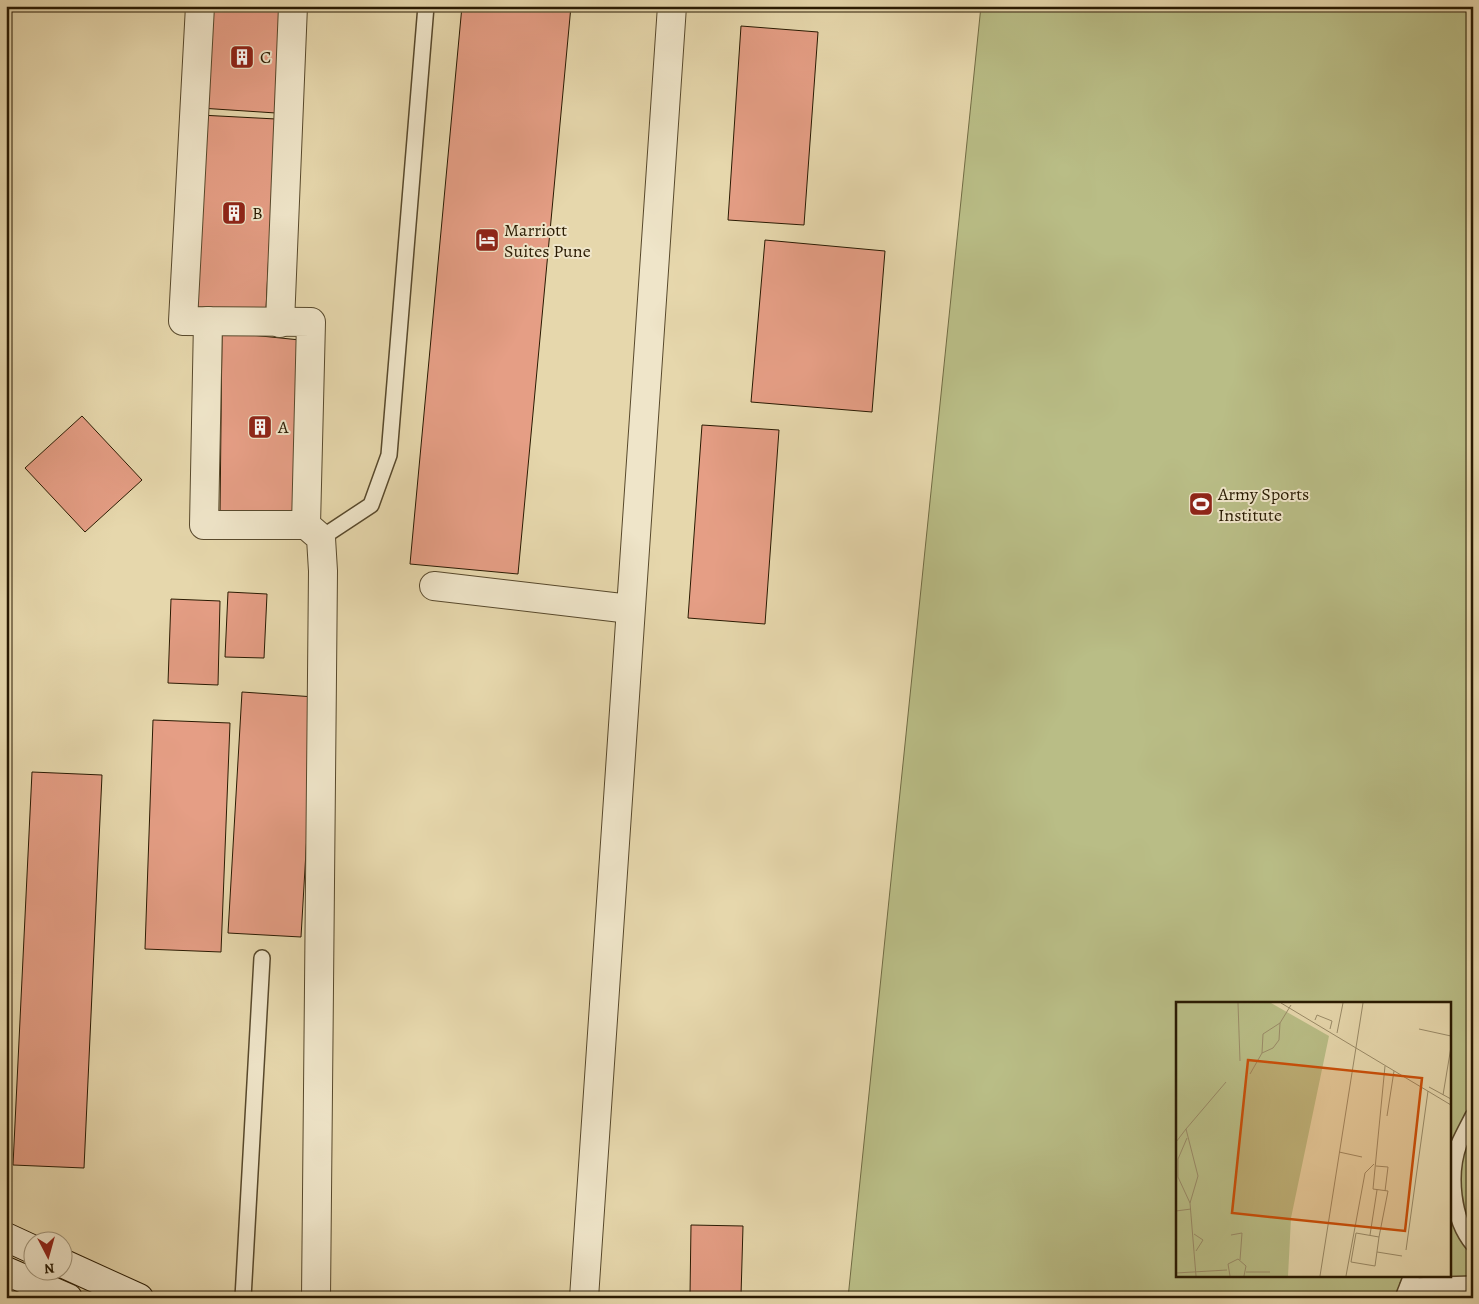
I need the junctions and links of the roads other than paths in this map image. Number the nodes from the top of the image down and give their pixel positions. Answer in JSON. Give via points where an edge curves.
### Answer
{"nodes":[{"id":1,"x":200,"y":6,"type":"edge"},
{"id":2,"x":293,"y":6,"type":"edge"},
{"id":3,"x":426,"y":6,"type":"edge"},
{"id":4,"x":672,"y":6,"type":"edge"},
{"id":5,"x":208,"y":321,"type":"junction"},
{"id":6,"x":280,"y":322,"type":"junction"},
{"id":7,"x":314,"y":532,"type":"junction"},
{"id":8,"x":434,"y":586,"type":"dead end"},
{"id":9,"x":630,"y":609,"type":"junction"},
{"id":10,"x":262,"y":958,"type":"dead end"},
{"id":11,"x":1473,"y":1116,"type":"edge"},
{"id":12,"x":1452,"y":1176,"type":"edge"},
{"id":13,"x":1452,"y":1186,"type":"edge"},
{"id":14,"x":6,"y":1237,"type":"edge"},
{"id":15,"x":22,"y":1244,"type":"edge"},
{"id":16,"x":1473,"y":1244,"type":"edge"},
{"id":17,"x":72,"y":1268,"type":"edge"},
{"id":18,"x":6,"y":1270,"type":"edge"},
{"id":19,"x":1473,"y":1284,"type":"edge"},
{"id":20,"x":1408,"y":1286,"type":"edge"},
{"id":21,"x":68,"y":1298,"type":"edge"},
{"id":22,"x":139,"y":1298,"type":"edge"},
{"id":23,"x":243,"y":1298,"type":"edge"},
{"id":24,"x":316,"y":1298,"type":"edge"},
{"id":25,"x":584,"y":1298,"type":"edge"}],
"edges":[{"from":1,"to":5,"type":"street","via":[[183,321]]},
{"from":2,"to":6,"type":"street"},
{"from":3,"to":7,"type":"lane","via":[[389,455],[371,505]]},
{"from":4,"to":9,"type":"street"},
{"from":5,"to":6,"type":"street"},
{"from":5,"to":7,"type":"street","via":[[204,524]]},
{"from":6,"to":7,"type":"street","via":[[311,322]]},
{"from":7,"to":24,"type":"street","via":[[324,571]]},
{"from":8,"to":9,"type":"street"},
{"from":9,"to":25,"type":"street"},
{"from":10,"to":23,"type":"lane"},
{"from":11,"to":12,"type":"lane","via":[[1459,1145]]},
{"from":13,"to":16,"type":"lane","via":[[1456,1209]]},
{"from":14,"to":15,"type":"street"},
{"from":17,"to":22,"type":"street"},
{"from":18,"to":21,"type":"street"},
{"from":19,"to":20,"type":"lane"}]}
